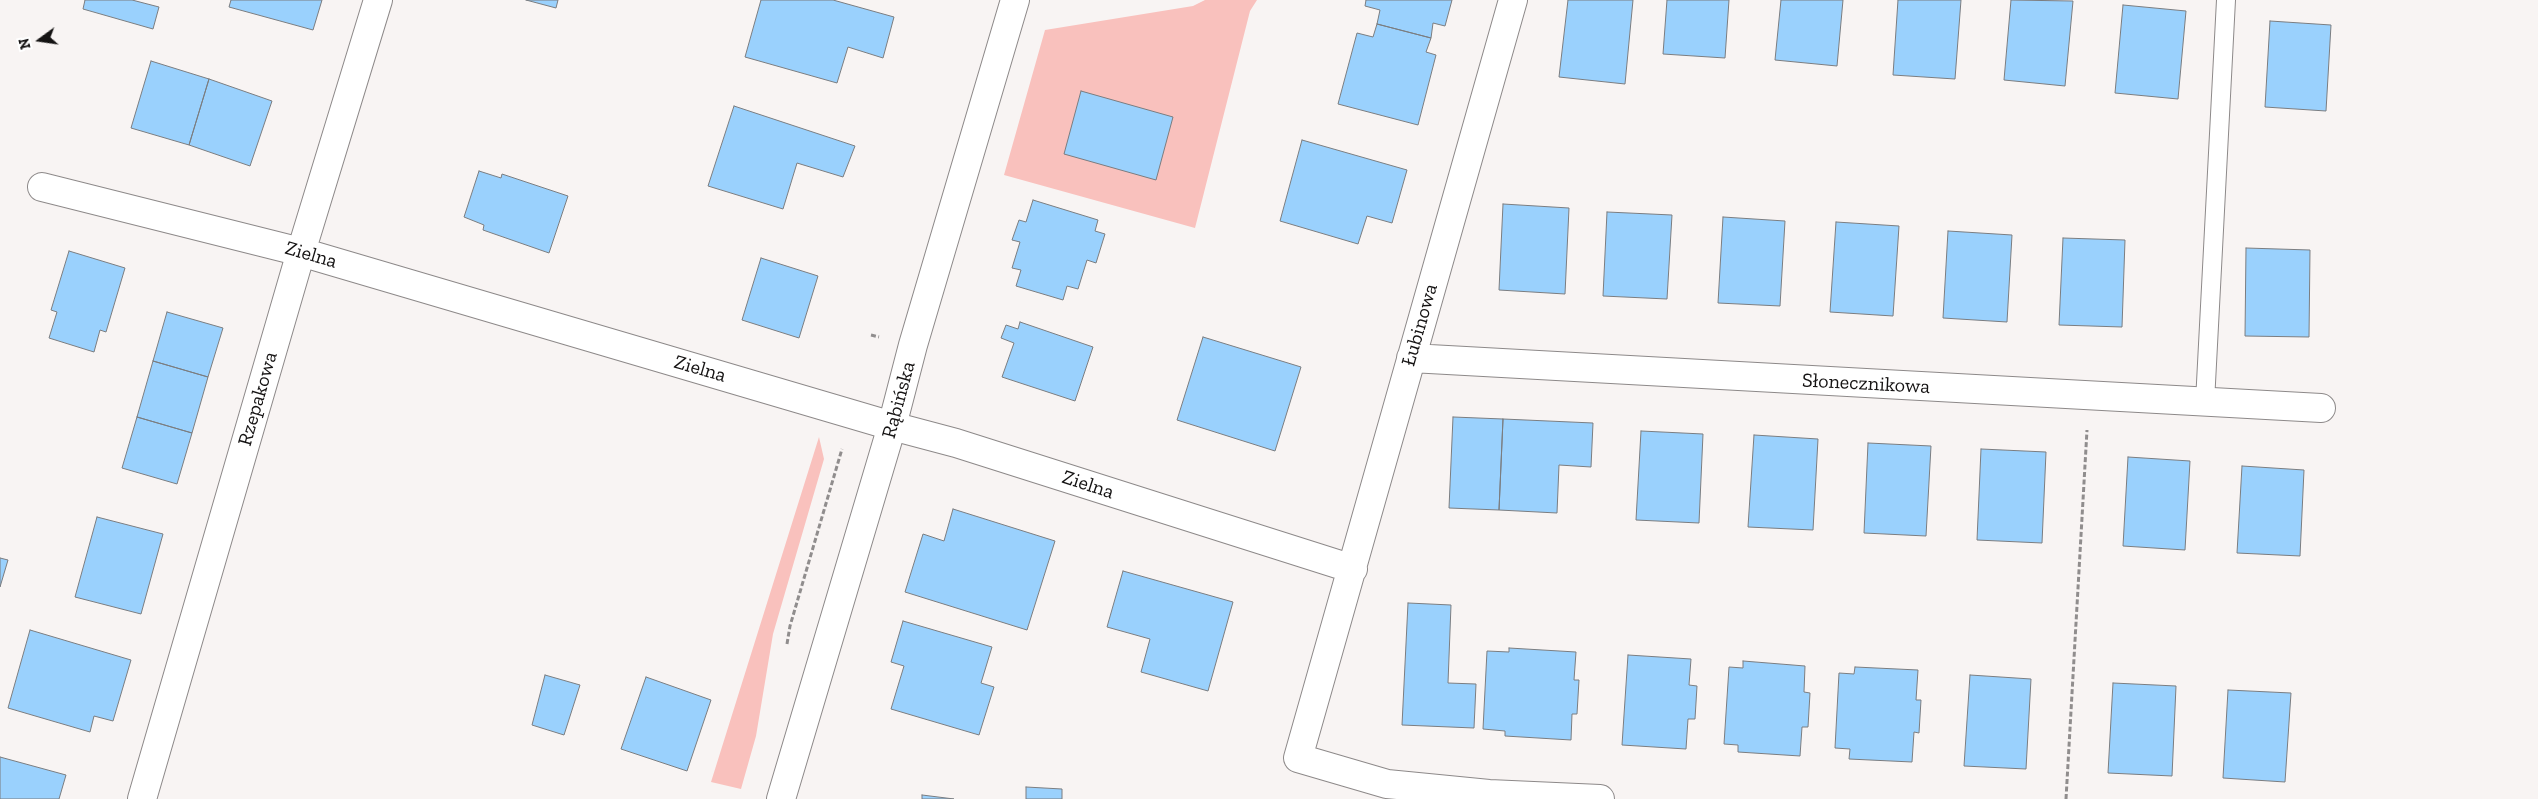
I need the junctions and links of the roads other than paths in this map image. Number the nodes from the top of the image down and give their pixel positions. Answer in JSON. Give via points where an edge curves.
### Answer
{"nodes":[{"id":1,"x":378,"y":0,"type":"edge"},
{"id":2,"x":1015,"y":0,"type":"edge"},
{"id":3,"x":1513,"y":0,"type":"edge"},
{"id":4,"x":2226,"y":0,"type":"edge"},
{"id":5,"x":42,"y":187,"type":"dead end"},
{"id":6,"x":301,"y":252,"type":"junction"},
{"id":7,"x":1411,"y":358,"type":"junction"},
{"id":8,"x":2205,"y":402,"type":"junction"},
{"id":9,"x":2321,"y":408,"type":"dead end"},
{"id":10,"x":892,"y":426,"type":"junction"},
{"id":11,"x":1353,"y":568,"type":"junction"},
{"id":12,"x":142,"y":799,"type":"edge"},
{"id":13,"x":780,"y":799,"type":"edge"},
{"id":14,"x":1600,"y":799,"type":"edge"}],
"edges":[{"from":1,"to":6,"type":"street","name":"Rzepakowa"},
{"from":2,"to":10,"type":"street","name":"Rąbińska"},
{"from":3,"to":7,"type":"street","name":"Łubinowa"},
{"from":4,"to":8,"type":"lane"},
{"from":5,"to":6,"type":"street","name":"Zielna"},
{"from":6,"to":10,"type":"street","name":"Zielna"},
{"from":6,"to":12,"type":"street","name":"Rzepakowa"},
{"from":7,"to":8,"type":"street","name":"Słonecznikowa"},
{"from":7,"to":11,"type":"street","name":"Łubinowa"},
{"from":8,"to":9,"type":"street","name":"Słonecznikowa"},
{"from":10,"to":11,"type":"street","name":"Zielna","via":[[956,443]]},
{"from":10,"to":13,"type":"street","name":"Rąbińska"},
{"from":11,"to":14,"type":"street","name":"Łubinowa","via":[[1298,758],[1386,784],[1489,794]]}]}
